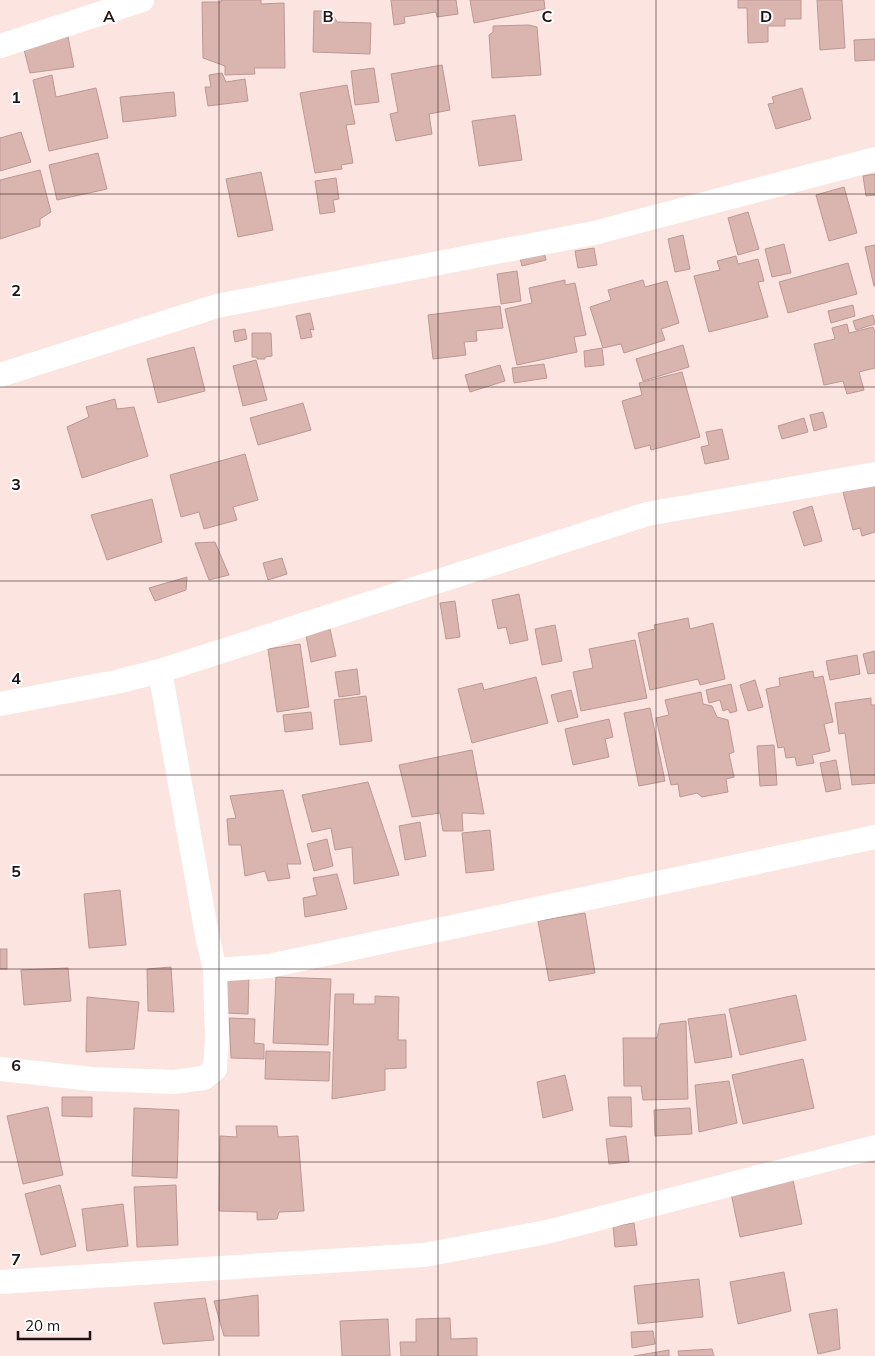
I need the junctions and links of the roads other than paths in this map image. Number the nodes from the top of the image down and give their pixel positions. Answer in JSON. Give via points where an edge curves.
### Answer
{"nodes":[{"id":1,"x":142,"y":0,"type":"edge"},
{"id":2,"x":0,"y":46,"type":"edge"},
{"id":3,"x":875,"y":159,"type":"edge"},
{"id":4,"x":0,"y":375,"type":"edge"},
{"id":5,"x":875,"y":474,"type":"edge"},
{"id":6,"x":160,"y":671,"type":"junction"},
{"id":7,"x":0,"y":704,"type":"edge"},
{"id":8,"x":875,"y":837,"type":"edge"},
{"id":9,"x":216,"y":970,"type":"junction"},
{"id":10,"x":0,"y":1069,"type":"edge"},
{"id":11,"x":875,"y":1147,"type":"edge"},
{"id":12,"x":0,"y":1282,"type":"edge"}],
"edges":[{"from":1,"to":2,"type":"street"},
{"from":3,"to":4,"type":"street","via":[[594,232],[217,306]]},
{"from":5,"to":6,"type":"street","via":[[646,514]]},
{"from":6,"to":7,"type":"street"},
{"from":6,"to":9,"type":"street"},
{"from":8,"to":9,"type":"street","via":[[269,966]]},
{"from":9,"to":10,"type":"street","via":[[215,1069],[204,1078],[174,1082],[92,1079]]},
{"from":11,"to":12,"type":"street","via":[[548,1232],[424,1255]]}]}
